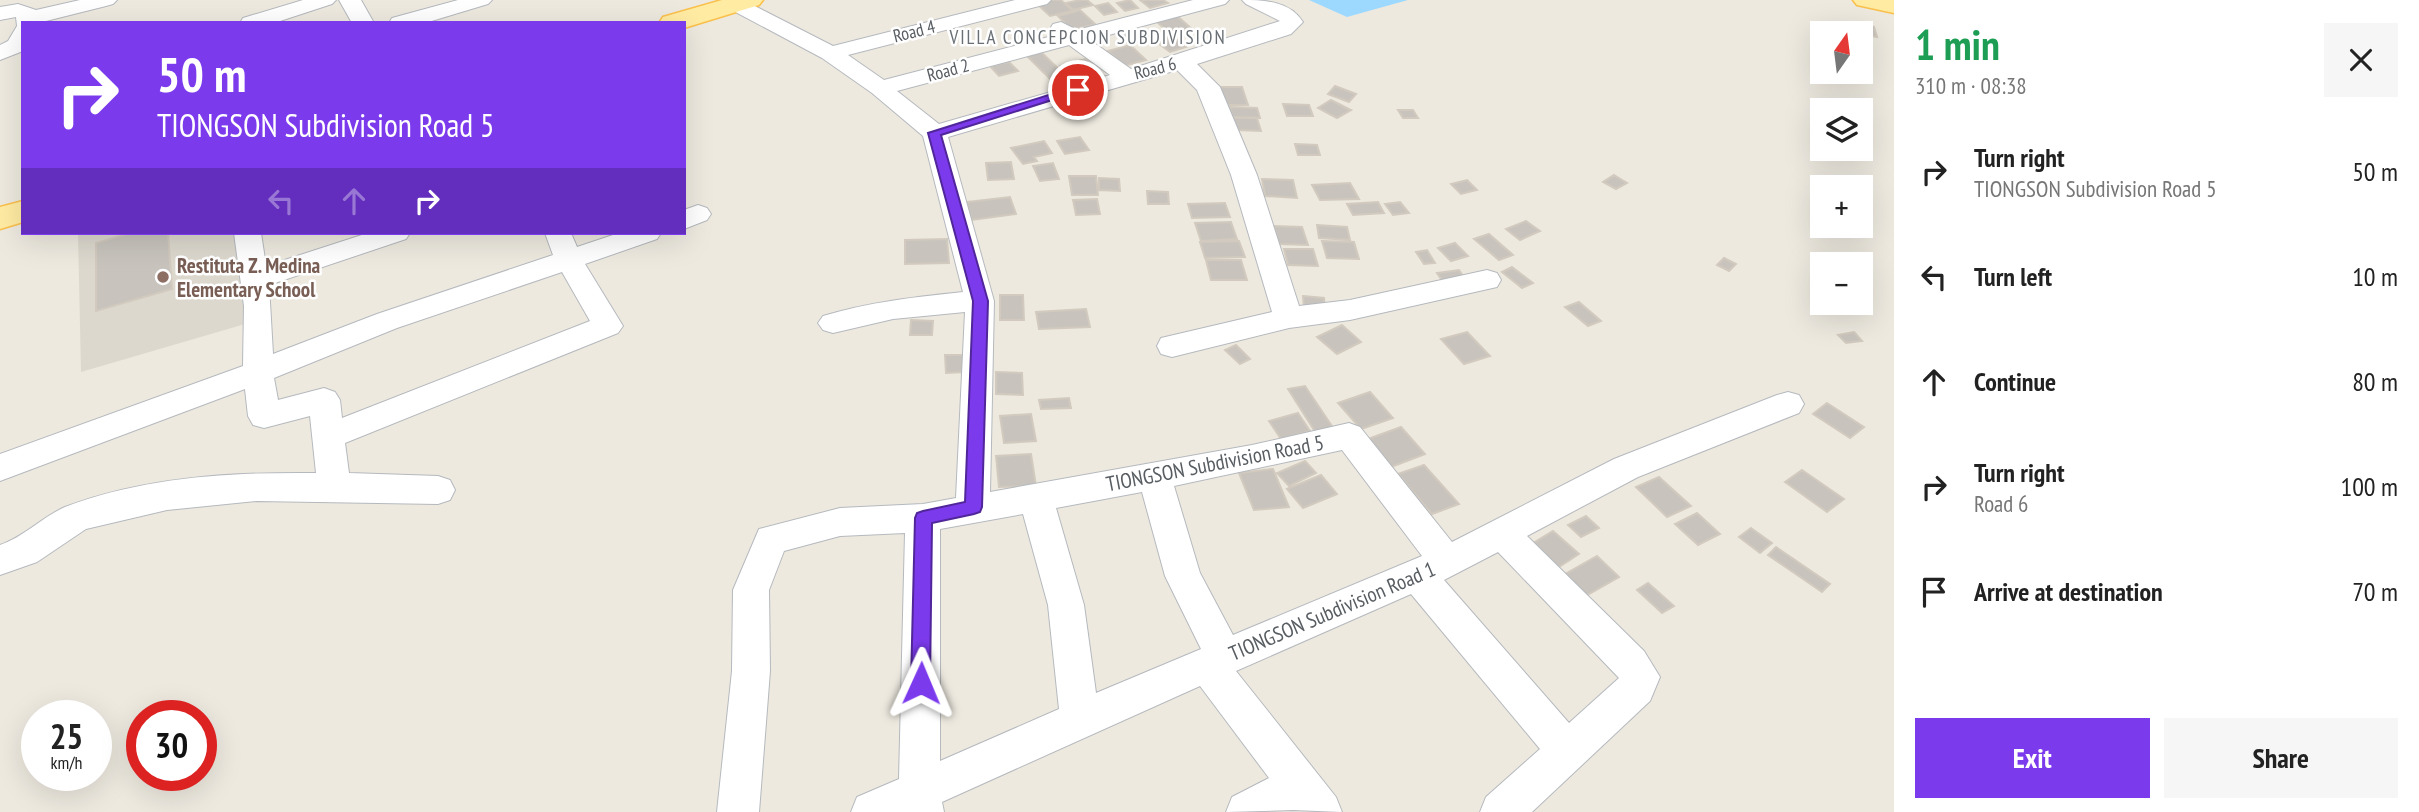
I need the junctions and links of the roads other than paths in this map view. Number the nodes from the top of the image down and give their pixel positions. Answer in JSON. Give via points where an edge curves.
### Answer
{"nodes":[{"id":1,"x":106,"y":0,"type":"edge"},
{"id":2,"x":325,"y":0,"type":"edge"},
{"id":3,"x":350,"y":0,"type":"edge"},
{"id":4,"x":481,"y":0,"type":"edge"},
{"id":5,"x":1218,"y":0,"type":"edge"},
{"id":6,"x":1253,"y":0,"type":"edge"},
{"id":7,"x":1866,"y":0,"type":"edge"},
{"id":8,"x":743,"y":2,"type":"edge"},
{"id":9,"x":1033,"y":2,"type":"edge"},
{"id":10,"x":1894,"y":5,"type":"edge"},
{"id":11,"x":0,"y":13,"type":"edge"},
{"id":12,"x":26,"y":21,"type":"edge"},
{"id":13,"x":35,"y":21,"type":"edge"},
{"id":14,"x":257,"y":21,"type":"edge"},
{"id":15,"x":362,"y":21,"type":"edge"},
{"id":16,"x":407,"y":21,"type":"edge"},
{"id":17,"x":679,"y":21,"type":"edge"},
{"id":18,"x":21,"y":36,"type":"edge"},
{"id":19,"x":1073,"y":37,"type":"junction"},
{"id":20,"x":0,"y":53,"type":"edge"},
{"id":21,"x":830,"y":53,"type":"junction"},
{"id":22,"x":1181,"y":62,"type":"junction"},
{"id":23,"x":1126,"y":76,"type":"junction"},
{"id":24,"x":880,"y":88,"type":"junction"},
{"id":25,"x":935,"y":133,"type":"junction"},
{"id":26,"x":21,"y":213,"type":"edge"},
{"id":27,"x":0,"y":218,"type":"edge"},
{"id":28,"x":248,"y":235,"type":"edge"},
{"id":29,"x":390,"y":235,"type":"edge"},
{"id":30,"x":559,"y":235,"type":"edge"},
{"id":31,"x":642,"y":235,"type":"edge"},
{"id":32,"x":569,"y":261,"type":"junction"},
{"id":33,"x":254,"y":280,"type":"junction"},
{"id":34,"x":1487,"y":280,"type":"dead end"},
{"id":35,"x":981,"y":301,"type":"junction"},
{"id":36,"x":1289,"y":318,"type":"junction"},
{"id":37,"x":833,"y":323,"type":"dead end"},
{"id":38,"x":1172,"y":346,"type":"dead end"},
{"id":39,"x":258,"y":372,"type":"junction"},
{"id":40,"x":1788,"y":404,"type":"dead end"},
{"id":41,"x":330,"y":436,"type":"junction"},
{"id":42,"x":0,"y":468,"type":"edge"},
{"id":43,"x":1154,"y":476,"type":"junction"},
{"id":44,"x":334,"y":486,"type":"junction"},
{"id":45,"x":438,"y":490,"type":"dead end"},
{"id":46,"x":1036,"y":499,"type":"junction"},
{"id":47,"x":974,"y":507,"type":"junction"},
{"id":48,"x":923,"y":518,"type":"junction"},
{"id":49,"x":1500,"y":532,"type":"junction"},
{"id":50,"x":0,"y":560,"type":"edge"},
{"id":51,"x":1431,"y":567,"type":"junction"},
{"id":52,"x":1216,"y":661,"type":"junction"},
{"id":53,"x":1080,"y":721,"type":"junction"},
{"id":54,"x":1566,"y":750,"type":"junction"},
{"id":55,"x":1310,"y":798,"type":"edge"},
{"id":56,"x":921,"y":803,"type":"edge"},
{"id":57,"x":738,"y":812,"type":"edge"},
{"id":58,"x":872,"y":812,"type":"edge"},
{"id":59,"x":1247,"y":812,"type":"edge"},
{"id":60,"x":1500,"y":812,"type":"edge"}],
"edges":[{"from":1,"to":13,"type":"street"},
{"from":2,"to":14,"type":"street"},
{"from":3,"to":15,"type":"street"},
{"from":4,"to":16,"type":"street"},
{"from":5,"to":19,"type":"street","name":"Road 2"},
{"from":6,"to":22,"type":"street","name":"Road 6","via":[[1292,22],[1283,29]]},
{"from":7,"to":10,"type":"main road"},
{"from":8,"to":17,"type":"main road"},
{"from":8,"to":21,"type":"street"},
{"from":9,"to":19,"type":"street"},
{"from":9,"to":21,"type":"street","name":"Road 4"},
{"from":11,"to":12,"type":"street","via":[[23,10],[28,15]]},
{"from":18,"to":20,"type":"street","via":[[18,45]]},
{"from":19,"to":23,"type":"street"},
{"from":19,"to":24,"type":"street","name":"Road 2"},
{"from":21,"to":24,"type":"street"},
{"from":22,"to":23,"type":"street","name":"Road 6"},
{"from":22,"to":36,"type":"street","via":[[1208,87],[1244,175]]},
{"from":23,"to":25,"type":"street","name":"Road 6"},
{"from":24,"to":25,"type":"street"},
{"from":25,"to":35,"type":"street"},
{"from":26,"to":27,"type":"main road"},
{"from":28,"to":33,"type":"street"},
{"from":29,"to":33,"type":"street"},
{"from":30,"to":32,"type":"street"},
{"from":31,"to":32,"type":"street"},
{"from":32,"to":39,"type":"street","via":[[387,321]]},
{"from":32,"to":41,"type":"street","via":[[608,326]]},
{"from":33,"to":39,"type":"street"},
{"from":34,"to":36,"type":"street","via":[[1350,310]]},
{"from":35,"to":37,"type":"street","via":[[893,309]]},
{"from":35,"to":47,"type":"street"},
{"from":36,"to":38,"type":"street"},
{"from":39,"to":41,"type":"street","via":[[264,416],[324,400]]},
{"from":39,"to":42,"type":"street"},
{"from":40,"to":49,"type":"street","name":"TIONGSON Subdivision Road 1","via":[[1626,468]]},
{"from":41,"to":44,"type":"street"},
{"from":43,"to":46,"type":"street","name":"TIONGSON Subdivision Road 5"},
{"from":43,"to":51,"type":"street","name":"TIONGSON Subdivision Road 5","via":[[1349,436]]},
{"from":43,"to":52,"type":"street","via":[[1183,576]]},
{"from":44,"to":45,"type":"street"},
{"from":44,"to":50,"type":"street","via":[[232,488],[132,503],[77,518],[23,552]]},
{"from":46,"to":47,"type":"street","name":"TIONGSON Subdivision Road 5"},
{"from":46,"to":53,"type":"street","via":[[1066,605]]},
{"from":47,"to":48,"type":"street","name":"TIONGSON Subdivision Road 5"},
{"from":48,"to":56,"type":"street"},
{"from":48,"to":57,"type":"street","name":"TIONGSON Subdivision Road 5","via":[[840,522],[771,539],[751,590],[751,671]]},
{"from":49,"to":51,"type":"street","name":"TIONGSON Subdivision Road 1"},
{"from":49,"to":54,"type":"street","via":[[1641,677],[1636,688]]},
{"from":51,"to":52,"type":"street","name":"TIONGSON Subdivision Road 1"},
{"from":51,"to":54,"type":"street"},
{"from":52,"to":53,"type":"street","name":"TIONGSON Subdivision Road 1"},
{"from":52,"to":55,"type":"street"},
{"from":53,"to":56,"type":"street","name":"TIONGSON Subdivision Road 1"},
{"from":54,"to":60,"type":"street"},
{"from":55,"to":59,"type":"street"},
{"from":56,"to":58,"type":"street","name":"TIONGSON Subdivision Road 1"}]}
